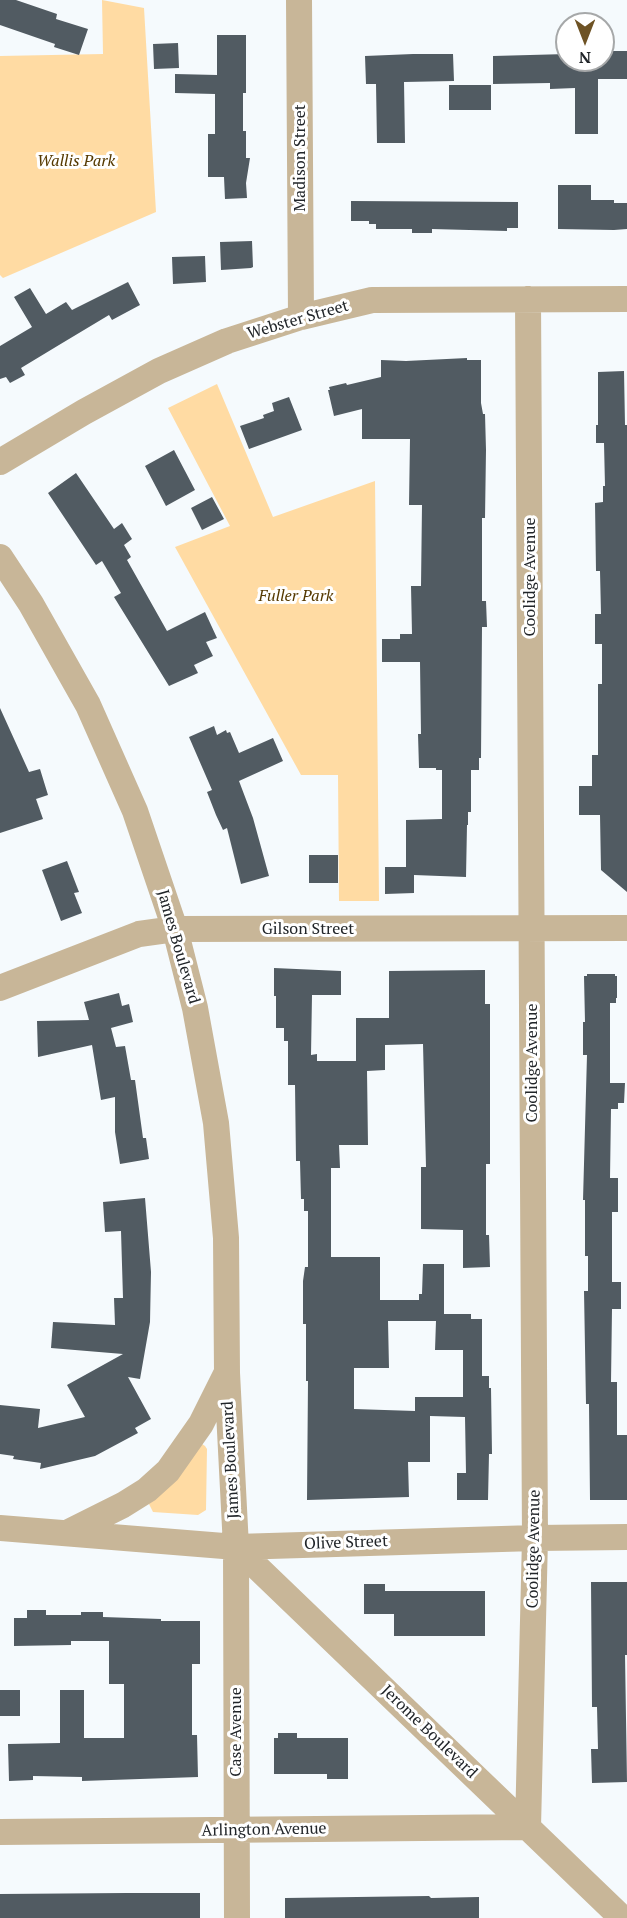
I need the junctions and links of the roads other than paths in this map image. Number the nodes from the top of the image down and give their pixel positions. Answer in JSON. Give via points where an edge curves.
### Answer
{"nodes":[{"id":1,"x":299,"y":0,"type":"edge"},
{"id":2,"x":528,"y":299,"type":"junction"},
{"id":3,"x":627,"y":299,"type":"edge"},
{"id":4,"x":301,"y":316,"type":"junction"},
{"id":5,"x":0,"y":462,"type":"edge"},
{"id":6,"x":0,"y":557,"type":"edge"},
{"id":7,"x":531,"y":928,"type":"junction"},
{"id":8,"x":627,"y":928,"type":"edge"},
{"id":9,"x":175,"y":930,"type":"junction"},
{"id":10,"x":0,"y":988,"type":"edge"},
{"id":11,"x":226,"y":1373,"type":"junction"},
{"id":12,"x":0,"y":1528,"type":"edge"},
{"id":13,"x":66,"y":1533,"type":"junction"},
{"id":14,"x":535,"y":1538,"type":"junction"},
{"id":15,"x":627,"y":1538,"type":"edge"},
{"id":16,"x":236,"y":1547,"type":"junction"},
{"id":17,"x":528,"y":1827,"type":"junction"},
{"id":18,"x":237,"y":1831,"type":"junction"},
{"id":19,"x":0,"y":1832,"type":"edge"},
{"id":20,"x":237,"y":1918,"type":"edge"},
{"id":21,"x":622,"y":1918,"type":"edge"}],
"edges":[{"from":1,"to":4,"type":"street","name":"Madison Street"},
{"from":2,"to":3,"type":"street","name":"Webster Street"},
{"from":2,"to":4,"type":"street","name":"Webster Street","via":[[372,300]]},
{"from":2,"to":7,"type":"street","name":"Coolidge Avenue"},
{"from":4,"to":5,"type":"street","name":"Webster Street","via":[[227,341],[159,371]]},
{"from":6,"to":9,"type":"street","name":"James Boulevard","via":[[32,604],[88,705],[135,812]]},
{"from":7,"to":8,"type":"street","name":"Gilson Street"},
{"from":7,"to":9,"type":"street","name":"Gilson Street"},
{"from":7,"to":14,"type":"street","name":"Coolidge Avenue"},
{"from":9,"to":10,"type":"street","name":"Gilson Street","via":[[139,934]]},
{"from":9,"to":11,"type":"street","name":"James Boulevard","via":[[195,1008],[216,1122],[226,1238]]},
{"from":11,"to":13,"type":"street","name":"James Boulevard","via":[[201,1424],[168,1471],[123,1506]]},
{"from":11,"to":16,"type":"street","name":"James Boulevard"},
{"from":12,"to":13,"type":"street"},
{"from":13,"to":16,"type":"street","name":"Olive Street"},
{"from":14,"to":15,"type":"street","name":"Olive Street"},
{"from":14,"to":16,"type":"street","name":"Olive Street"},
{"from":14,"to":17,"type":"street","name":"Coolidge Avenue"},
{"from":16,"to":17,"type":"street","name":"Jerome Boulevard"},
{"from":16,"to":18,"type":"street","name":"Case Avenue"},
{"from":17,"to":18,"type":"street","name":"Arlington Avenue"},
{"from":17,"to":21,"type":"street","name":"Jerome Boulevard"},
{"from":18,"to":19,"type":"street","name":"Arlington Avenue"},
{"from":18,"to":20,"type":"street","name":"Case Avenue"}]}
